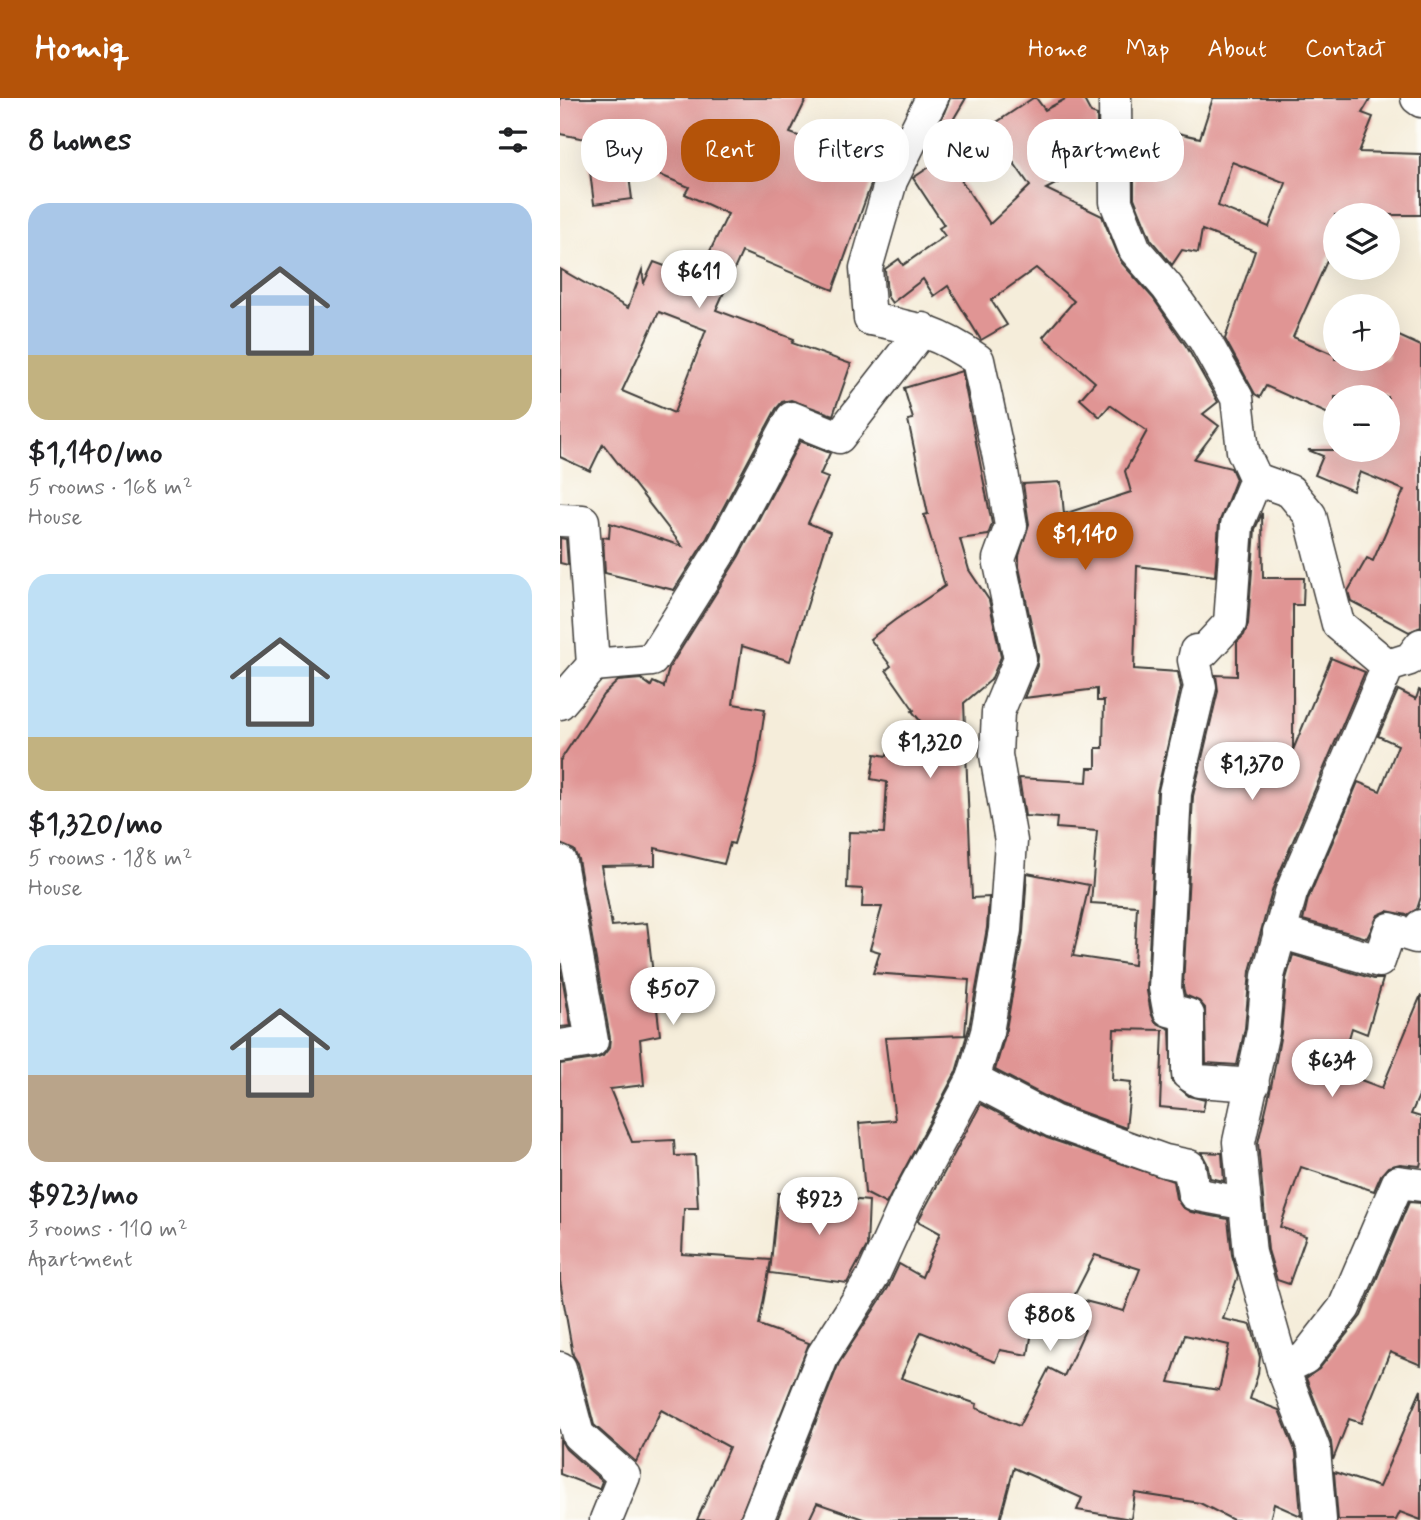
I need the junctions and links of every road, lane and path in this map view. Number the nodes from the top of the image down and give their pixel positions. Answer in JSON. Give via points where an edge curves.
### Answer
{"nodes":[{"id":1,"x":932,"y":98,"type":"edge"},
{"id":2,"x":1115,"y":98,"type":"edge"},
{"id":3,"x":923,"y":329,"type":"junction"},
{"id":4,"x":1256,"y":479,"type":"junction"},
{"id":5,"x":560,"y":520,"type":"edge"},
{"id":6,"x":1421,"y":645,"type":"edge"},
{"id":7,"x":593,"y":664,"type":"junction"},
{"id":8,"x":1388,"y":666,"type":"junction"},
{"id":9,"x":560,"y":703,"type":"edge"},
{"id":10,"x":560,"y":862,"type":"edge"},
{"id":11,"x":1421,"y":926,"type":"edge"},
{"id":12,"x":1279,"y":932,"type":"junction"},
{"id":13,"x":560,"y":1046,"type":"edge"},
{"id":14,"x":973,"y":1079,"type":"junction"},
{"id":15,"x":1253,"y":1085,"type":"junction"},
{"id":16,"x":1421,"y":1185,"type":"edge"},
{"id":17,"x":1243,"y":1198,"type":"junction"},
{"id":18,"x":560,"y":1368,"type":"edge"},
{"id":19,"x":1283,"y":1369,"type":"junction"},
{"id":20,"x":606,"y":1520,"type":"edge"},
{"id":21,"x":757,"y":1520,"type":"edge"},
{"id":22,"x":1320,"y":1520,"type":"edge"}],
"edges":[{"from":1,"to":3,"type":"street","via":[[891,181],[866,268],[870,319]]},
{"from":2,"to":4,"type":"street","via":[[1116,202],[1135,250],[1204,338],[1237,398],[1243,451]]},
{"from":3,"to":7,"type":"street","via":[[839,437],[792,418],[723,547],[652,660]]},
{"from":3,"to":14,"type":"street","via":[[978,360],[1011,526],[999,559],[1020,659],[998,712],[996,755],[1011,841],[1006,917],[987,1032]]},
{"from":4,"to":8,"type":"street","via":[[1290,491],[1310,515],[1338,624]]},
{"from":4,"to":15,"type":"street","via":[[1237,526],[1230,623],[1204,651],[1196,651],[1194,660],[1200,687],[1175,793],[1165,988],[1169,1010],[1188,1015],[1188,1074],[1199,1081]]},
{"from":5,"to":7,"type":"street","via":[[583,522]]},
{"from":6,"to":8,"type":"street","via":[[1410,659]]},
{"from":7,"to":9,"type":"street"},
{"from":8,"to":12,"type":"street","via":[[1291,893]]},
{"from":10,"to":13,"type":"street","via":[[592,1041]]},
{"from":11,"to":12,"type":"street","via":[[1416,937],[1390,929],[1379,961]]},
{"from":12,"to":15,"type":"street"},
{"from":14,"to":17,"type":"street","via":[[1053,1121],[1189,1166],[1194,1194],[1231,1201]]},
{"from":14,"to":21,"type":"street","via":[[906,1203],[872,1278],[823,1355]]},
{"from":15,"to":17,"type":"street","via":[[1239,1142]]},
{"from":16,"to":19,"type":"street","via":[[1398,1182],[1344,1308],[1305,1358]]},
{"from":17,"to":19,"type":"street","via":[[1250,1253]]},
{"from":18,"to":20,"type":"street","via":[[578,1435],[624,1476]]},
{"from":19,"to":22,"type":"street","via":[[1314,1448]]}]}
